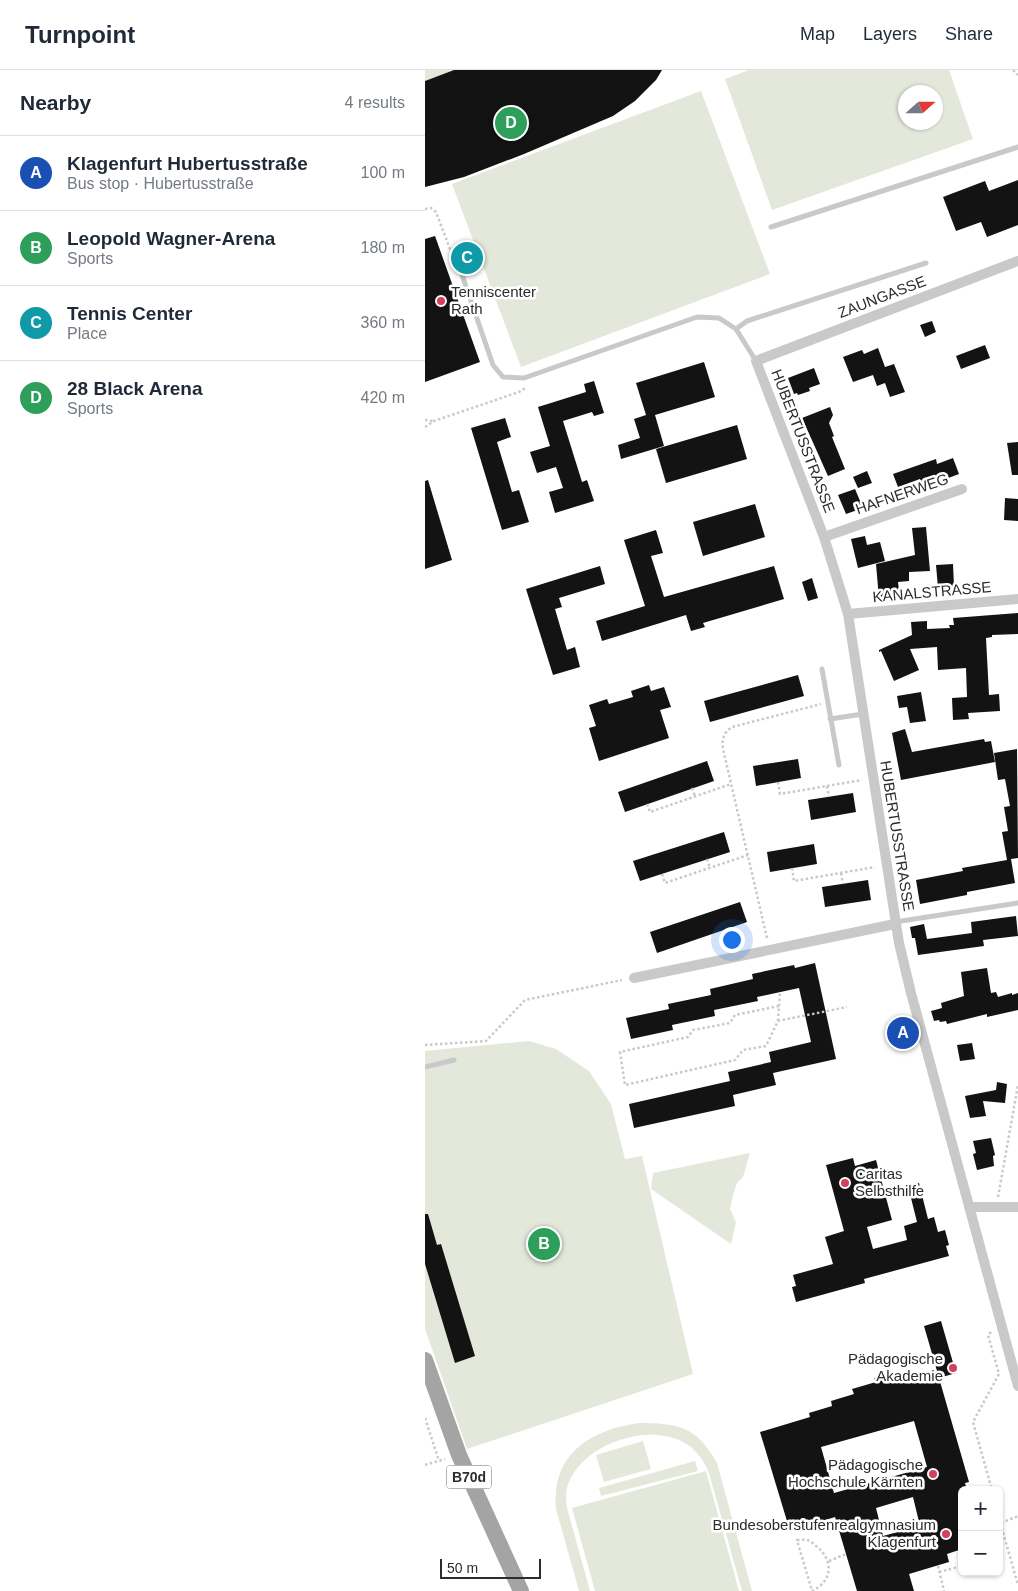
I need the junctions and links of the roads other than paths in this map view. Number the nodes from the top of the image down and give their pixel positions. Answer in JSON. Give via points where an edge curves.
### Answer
{"nodes":[{"id":1,"x":1018,"y":147,"type":"edge"},
{"id":2,"x":771,"y":227,"type":"dead end"},
{"id":3,"x":1018,"y":261,"type":"edge"},
{"id":4,"x":926,"y":263,"type":"dead end"},
{"id":5,"x":461,"y":272,"type":"road end"},
{"id":6,"x":736,"y":329,"type":"junction"},
{"id":7,"x":756,"y":361,"type":"junction"},
{"id":8,"x":962,"y":489,"type":"dead end"},
{"id":9,"x":824,"y":537,"type":"junction"},
{"id":10,"x":1018,"y":599,"type":"edge"},
{"id":11,"x":848,"y":614,"type":"junction"},
{"id":12,"x":822,"y":669,"type":"dead end"},
{"id":13,"x":863,"y":714,"type":"junction"},
{"id":14,"x":830,"y":719,"type":"junction"},
{"id":15,"x":839,"y":765,"type":"dead end"},
{"id":16,"x":1018,"y":903,"type":"edge"},
{"id":17,"x":895,"y":923,"type":"junction"},
{"id":18,"x":634,"y":978,"type":"road end"},
{"id":19,"x":454,"y":1060,"type":"dead end"},
{"id":20,"x":425,"y":1067,"type":"edge"},
{"id":21,"x":1018,"y":1207,"type":"edge"},
{"id":22,"x":969,"y":1208,"type":"junction"},
{"id":23,"x":425,"y":1360,"type":"edge"},
{"id":24,"x":1018,"y":1386,"type":"edge"},
{"id":25,"x":521,"y":1591,"type":"edge"}],
"edges":[{"from":1,"to":2,"type":"lane"},
{"from":3,"to":7,"type":"street","name":"ZAUNGASSE"},
{"from":4,"to":6,"type":"lane","via":[[747,321]]},
{"from":5,"to":6,"type":"lane","via":[[493,365],[503,377],[525,378],[697,317],[719,318]]},
{"from":6,"to":7,"type":"lane","name":"HUBERTUSSTRASSE"},
{"from":7,"to":9,"type":"street","name":"HUBERTUSSTRASSE"},
{"from":8,"to":9,"type":"street","name":"HAFNERWEG"},
{"from":9,"to":11,"type":"street","name":"HUBERTUSSTRASSE"},
{"from":10,"to":11,"type":"street","name":"KANALSTRASSE"},
{"from":11,"to":13,"type":"street","name":"HUBERTUSSTRASSE"},
{"from":12,"to":14,"type":"lane"},
{"from":13,"to":14,"type":"lane"},
{"from":13,"to":17,"type":"street","name":"HUBERTUSSTRASSE"},
{"from":14,"to":15,"type":"lane"},
{"from":16,"to":17,"type":"lane","name":"HUBERTUSSTRASSE"},
{"from":17,"to":18,"type":"street","name":"HUBERTUSSTRASSE"},
{"from":17,"to":22,"type":"street","name":"HUBERTUSSTRASSE"},
{"from":19,"to":20,"type":"lane"},
{"from":21,"to":22,"type":"street"},
{"from":22,"to":24,"type":"street","name":"HUBERTUSSTRASSE"},
{"from":23,"to":25,"type":"main road","number":"B70d","via":[[459,1455]]}]}
